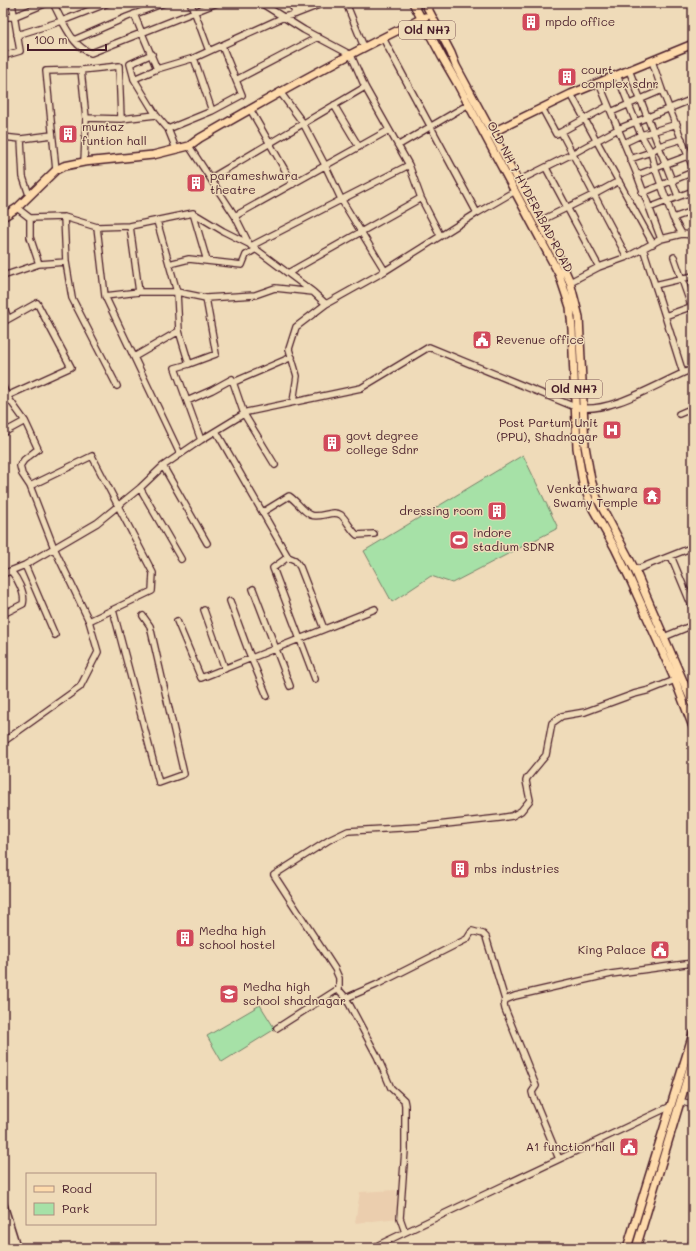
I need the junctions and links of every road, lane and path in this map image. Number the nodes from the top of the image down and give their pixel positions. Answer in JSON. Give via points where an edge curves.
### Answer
{"nodes":[{"id":1,"x":12,"y":3,"type":"edge"},
{"id":2,"x":47,"y":3,"type":"edge"},
{"id":3,"x":54,"y":3,"type":"edge"},
{"id":4,"x":108,"y":3,"type":"edge"},
{"id":5,"x":164,"y":3,"type":"edge"},
{"id":6,"x":190,"y":3,"type":"edge"},
{"id":7,"x":217,"y":3,"type":"edge"},
{"id":8,"x":261,"y":3,"type":"edge"},
{"id":9,"x":291,"y":3,"type":"edge"},
{"id":10,"x":346,"y":3,"type":"edge"},
{"id":11,"x":413,"y":3,"type":"edge"},
{"id":12,"x":425,"y":3,"type":"edge"},
{"id":13,"x":320,"y":4,"type":"edge"},
{"id":14,"x":195,"y":13,"type":"junction"},
{"id":15,"x":134,"y":14,"type":"junction"},
{"id":16,"x":296,"y":14,"type":"junction"},
{"id":17,"x":431,"y":15,"type":"junction"},
{"id":18,"x":3,"y":16,"type":"edge"},
{"id":19,"x":14,"y":17,"type":"junction"},
{"id":20,"x":284,"y":17,"type":"junction"},
{"id":21,"x":422,"y":19,"type":"junction"},
{"id":22,"x":62,"y":21,"type":"junction"},
{"id":23,"x":142,"y":34,"type":"junction"},
{"id":24,"x":17,"y":35,"type":"junction"},
{"id":25,"x":318,"y":37,"type":"junction"},
{"id":26,"x":383,"y":38,"type":"junction"},
{"id":27,"x":74,"y":40,"type":"junction"},
{"id":28,"x":693,"y":44,"type":"edge"},
{"id":29,"x":222,"y":46,"type":"junction"},
{"id":30,"x":364,"y":47,"type":"junction"},
{"id":31,"x":209,"y":51,"type":"junction"},
{"id":32,"x":152,"y":54,"type":"junction"},
{"id":33,"x":351,"y":55,"type":"junction"},
{"id":34,"x":3,"y":56,"type":"edge"},
{"id":35,"x":194,"y":58,"type":"junction"},
{"id":36,"x":652,"y":61,"type":"junction"},
{"id":37,"x":157,"y":69,"type":"junction"},
{"id":38,"x":81,"y":70,"type":"junction"},
{"id":39,"x":629,"y":70,"type":"junction"},
{"id":40,"x":616,"y":75,"type":"junction"},
{"id":41,"x":134,"y":79,"type":"junction"},
{"id":42,"x":236,"y":80,"type":"junction"},
{"id":43,"x":599,"y":83,"type":"junction"},
{"id":44,"x":365,"y":87,"type":"junction"},
{"id":45,"x":662,"y":90,"type":"junction"},
{"id":46,"x":280,"y":92,"type":"junction"},
{"id":47,"x":571,"y":94,"type":"junction"},
{"id":48,"x":640,"y":99,"type":"junction"},
{"id":49,"x":693,"y":99,"type":"edge"},
{"id":50,"x":469,"y":104,"type":"junction"},
{"id":51,"x":628,"y":104,"type":"junction"},
{"id":52,"x":334,"y":105,"type":"junction"},
{"id":53,"x":542,"y":108,"type":"junction"},
{"id":54,"x":669,"y":108,"type":"junction"},
{"id":55,"x":250,"y":109,"type":"junction"},
{"id":56,"x":609,"y":109,"type":"junction"},
{"id":57,"x":212,"y":111,"type":"junction"},
{"id":58,"x":156,"y":115,"type":"junction"},
{"id":59,"x":647,"y":116,"type":"junction"},
{"id":60,"x":86,"y":118,"type":"junction"},
{"id":61,"x":121,"y":119,"type":"junction"},
{"id":62,"x":585,"y":119,"type":"junction"},
{"id":63,"x":636,"y":121,"type":"junction"},
{"id":64,"x":303,"y":123,"type":"junction"},
{"id":65,"x":677,"y":124,"type":"junction"},
{"id":66,"x":429,"y":127,"type":"junction"},
{"id":67,"x":168,"y":129,"type":"junction"},
{"id":68,"x":618,"y":129,"type":"junction"},
{"id":69,"x":389,"y":130,"type":"junction"},
{"id":70,"x":561,"y":132,"type":"junction"},
{"id":71,"x":653,"y":132,"type":"junction"},
{"id":72,"x":489,"y":134,"type":"junction"},
{"id":73,"x":52,"y":135,"type":"junction"},
{"id":74,"x":641,"y":135,"type":"junction"},
{"id":75,"x":3,"y":136,"type":"edge"},
{"id":76,"x":21,"y":139,"type":"junction"},
{"id":77,"x":682,"y":139,"type":"junction"},
{"id":78,"x":596,"y":140,"type":"junction"},
{"id":79,"x":270,"y":143,"type":"junction"},
{"id":80,"x":624,"y":143,"type":"junction"},
{"id":81,"x":399,"y":145,"type":"junction"},
{"id":82,"x":189,"y":146,"type":"junction"},
{"id":83,"x":659,"y":146,"type":"junction"},
{"id":84,"x":359,"y":147,"type":"junction"},
{"id":85,"x":176,"y":149,"type":"junction"},
{"id":86,"x":651,"y":152,"type":"junction"},
{"id":87,"x":572,"y":154,"type":"junction"},
{"id":88,"x":691,"y":155,"type":"edge"},
{"id":89,"x":630,"y":159,"type":"junction"},
{"id":90,"x":84,"y":162,"type":"junction"},
{"id":91,"x":666,"y":163,"type":"junction"},
{"id":92,"x":325,"y":165,"type":"junction"},
{"id":93,"x":409,"y":165,"type":"junction"},
{"id":94,"x":546,"y":168,"type":"junction"},
{"id":95,"x":655,"y":168,"type":"junction"},
{"id":96,"x":693,"y":168,"type":"edge"},
{"id":97,"x":56,"y":170,"type":"junction"},
{"id":98,"x":693,"y":172,"type":"edge"},
{"id":99,"x":637,"y":175,"type":"junction"},
{"id":100,"x":211,"y":178,"type":"junction"},
{"id":101,"x":518,"y":180,"type":"junction"},
{"id":102,"x":672,"y":180,"type":"junction"},
{"id":103,"x":619,"y":181,"type":"junction"},
{"id":104,"x":293,"y":184,"type":"junction"},
{"id":105,"x":661,"y":185,"type":"junction"},
{"id":106,"x":515,"y":191,"type":"junction"},
{"id":107,"x":693,"y":191,"type":"edge"},
{"id":108,"x":642,"y":193,"type":"junction"},
{"id":109,"x":595,"y":194,"type":"junction"},
{"id":110,"x":29,"y":195,"type":"junction"},
{"id":111,"x":678,"y":196,"type":"junction"},
{"id":112,"x":421,"y":198,"type":"junction"},
{"id":113,"x":341,"y":199,"type":"junction"},
{"id":114,"x":667,"y":201,"type":"junction"},
{"id":115,"x":567,"y":207,"type":"junction"},
{"id":116,"x":17,"y":208,"type":"junction"},
{"id":117,"x":649,"y":208,"type":"junction"},
{"id":118,"x":693,"y":211,"type":"edge"},
{"id":119,"x":193,"y":213,"type":"junction"},
{"id":120,"x":477,"y":213,"type":"junction"},
{"id":121,"x":235,"y":216,"type":"junction"},
{"id":122,"x":3,"y":217,"type":"edge"},
{"id":123,"x":64,"y":217,"type":"junction"},
{"id":124,"x":30,"y":218,"type":"junction"},
{"id":125,"x":673,"y":218,"type":"junction"},
{"id":126,"x":157,"y":221,"type":"junction"},
{"id":127,"x":540,"y":221,"type":"junction"},
{"id":128,"x":130,"y":226,"type":"junction"},
{"id":129,"x":97,"y":227,"type":"junction"},
{"id":130,"x":361,"y":232,"type":"junction"},
{"id":131,"x":682,"y":234,"type":"junction"},
{"id":132,"x":440,"y":235,"type":"junction"},
{"id":133,"x":693,"y":235,"type":"edge"},
{"id":134,"x":661,"y":239,"type":"junction"},
{"id":135,"x":653,"y":244,"type":"junction"},
{"id":136,"x":252,"y":246,"type":"junction"},
{"id":137,"x":643,"y":248,"type":"junction"},
{"id":138,"x":627,"y":257,"type":"junction"},
{"id":139,"x":674,"y":257,"type":"dead end"},
{"id":140,"x":207,"y":261,"type":"junction"},
{"id":141,"x":66,"y":262,"type":"junction"},
{"id":142,"x":39,"y":264,"type":"junction"},
{"id":143,"x":169,"y":264,"type":"junction"},
{"id":144,"x":599,"y":267,"type":"junction"},
{"id":145,"x":384,"y":271,"type":"junction"},
{"id":146,"x":288,"y":273,"type":"junction"},
{"id":147,"x":3,"y":276,"type":"edge"},
{"id":148,"x":693,"y":276,"type":"edge"},
{"id":149,"x":682,"y":279,"type":"junction"},
{"id":150,"x":570,"y":282,"type":"junction"},
{"id":151,"x":655,"y":285,"type":"junction"},
{"id":152,"x":139,"y":292,"type":"junction"},
{"id":153,"x":177,"y":292,"type":"junction"},
{"id":154,"x":313,"y":292,"type":"junction"},
{"id":155,"x":105,"y":296,"type":"junction"},
{"id":156,"x":206,"y":298,"type":"junction"},
{"id":157,"x":3,"y":304,"type":"edge"},
{"id":158,"x":326,"y":304,"type":"junction"},
{"id":159,"x":693,"y":308,"type":"edge"},
{"id":160,"x":665,"y":316,"type":"junction"},
{"id":161,"x":6,"y":321,"type":"edge"},
{"id":162,"x":179,"y":331,"type":"junction"},
{"id":163,"x":134,"y":356,"type":"junction"},
{"id":164,"x":292,"y":357,"type":"junction"},
{"id":165,"x":189,"y":364,"type":"junction"},
{"id":166,"x":693,"y":369,"type":"edge"},
{"id":167,"x":683,"y":373,"type":"junction"},
{"id":168,"x":234,"y":382,"type":"junction"},
{"id":169,"x":117,"y":386,"type":"dead end"},
{"id":170,"x":3,"y":387,"type":"edge"},
{"id":171,"x":7,"y":396,"type":"junction"},
{"id":172,"x":186,"y":401,"type":"junction"},
{"id":173,"x":293,"y":402,"type":"junction"},
{"id":174,"x":575,"y":407,"type":"junction"},
{"id":175,"x":693,"y":408,"type":"edge"},
{"id":176,"x":583,"y":409,"type":"junction"},
{"id":177,"x":244,"y":414,"type":"junction"},
{"id":178,"x":679,"y":414,"type":"dead end"},
{"id":179,"x":25,"y":421,"type":"junction"},
{"id":180,"x":216,"y":431,"type":"junction"},
{"id":181,"x":3,"y":433,"type":"edge"},
{"id":182,"x":201,"y":440,"type":"junction"},
{"id":183,"x":180,"y":454,"type":"junction"},
{"id":184,"x":275,"y":465,"type":"dead end"},
{"id":185,"x":163,"y":466,"type":"junction"},
{"id":186,"x":30,"y":486,"type":"junction"},
{"id":187,"x":140,"y":488,"type":"junction"},
{"id":188,"x":119,"y":506,"type":"junction"},
{"id":189,"x":263,"y":512,"type":"junction"},
{"id":190,"x":374,"y":534,"type":"dead end"},
{"id":191,"x":207,"y":543,"type":"dead end"},
{"id":192,"x":693,"y":547,"type":"edge"},
{"id":193,"x":54,"y":548,"type":"junction"},
{"id":194,"x":671,"y":556,"type":"junction"},
{"id":195,"x":288,"y":557,"type":"junction"},
{"id":196,"x":181,"y":559,"type":"dead end"},
{"id":197,"x":25,"y":565,"type":"junction"},
{"id":198,"x":635,"y":570,"type":"junction"},
{"id":199,"x":11,"y":571,"type":"junction"},
{"id":200,"x":3,"y":574,"type":"edge"},
{"id":201,"x":253,"y":589,"type":"dead end"},
{"id":202,"x":230,"y":601,"type":"dead end"},
{"id":203,"x":375,"y":609,"type":"dead end"},
{"id":204,"x":693,"y":609,"type":"edge"},
{"id":205,"x":113,"y":610,"type":"junction"},
{"id":206,"x":204,"y":610,"type":"dead end"},
{"id":207,"x":3,"y":614,"type":"edge"},
{"id":208,"x":143,"y":616,"type":"dead end"},
{"id":209,"x":89,"y":621,"type":"junction"},
{"id":210,"x":177,"y":621,"type":"dead end"},
{"id":211,"x":693,"y":625,"type":"edge"},
{"id":212,"x":324,"y":629,"type":"junction"},
{"id":213,"x":55,"y":635,"type":"dead end"},
{"id":214,"x":664,"y":637,"type":"junction"},
{"id":215,"x":300,"y":639,"type":"junction"},
{"id":216,"x":276,"y":649,"type":"junction"},
{"id":217,"x":251,"y":658,"type":"junction"},
{"id":218,"x":225,"y":668,"type":"junction"},
{"id":219,"x":315,"y":679,"type":"dead end"},
{"id":220,"x":675,"y":680,"type":"junction"},
{"id":221,"x":290,"y":686,"type":"dead end"},
{"id":222,"x":267,"y":696,"type":"dead end"},
{"id":223,"x":693,"y":704,"type":"edge"},
{"id":224,"x":693,"y":727,"type":"edge"},
{"id":225,"x":3,"y":742,"type":"edge"},
{"id":226,"x":693,"y":963,"type":"edge"},
{"id":227,"x":339,"y":990,"type":"junction"},
{"id":228,"x":346,"y":998,"type":"junction"},
{"id":229,"x":505,"y":1000,"type":"junction"},
{"id":230,"x":277,"y":1028,"type":"dead end"},
{"id":231,"x":693,"y":1034,"type":"edge"},
{"id":232,"x":693,"y":1059,"type":"edge"},
{"id":233,"x":680,"y":1101,"type":"junction"},
{"id":234,"x":693,"y":1105,"type":"edge"},
{"id":235,"x":671,"y":1106,"type":"junction"},
{"id":236,"x":559,"y":1159,"type":"junction"},
{"id":237,"x":405,"y":1232,"type":"junction"},
{"id":238,"x":693,"y":1239,"type":"edge"},
{"id":239,"x":372,"y":1248,"type":"edge"},
{"id":240,"x":627,"y":1248,"type":"edge"},
{"id":241,"x":636,"y":1248,"type":"edge"},
{"id":242,"x":690,"y":1248,"type":"edge"}],
"edges":[{"from":1,"to":19,"type":"street"},
{"from":2,"to":19,"type":"street"},
{"from":3,"to":22,"type":"street"},
{"from":4,"to":22,"type":"street"},
{"from":5,"to":15,"type":"street"},
{"from":6,"to":14,"type":"street"},
{"from":7,"to":14,"type":"street"},
{"from":8,"to":20,"type":"street"},
{"from":9,"to":16,"type":"street"},
{"from":10,"to":30,"type":"street"},
{"from":11,"to":21,"type":"main road","name":"OLD NH 7 HYDERABAD ROAD","number":"Old NH7"},
{"from":12,"to":17,"type":"main road","name":"OLD NH 7 HYDERABAD ROAD","number":"Old NH7"},
{"from":13,"to":16,"type":"street"},
{"from":14,"to":23,"type":"street"},
{"from":14,"to":31,"type":"street"},
{"from":15,"to":23,"type":"street"},
{"from":15,"to":27,"type":"street"},
{"from":16,"to":20,"type":"street"},
{"from":17,"to":21,"type":"main road"},
{"from":17,"to":72,"type":"main road","name":"OLD NH 7 HYDERABAD ROAD","number":"Old NH7"},
{"from":18,"to":19,"type":"street"},
{"from":19,"to":24,"type":"street"},
{"from":20,"to":25,"type":"street"},
{"from":20,"to":29,"type":"street"},
{"from":21,"to":26,"type":"main road"},
{"from":21,"to":50,"type":"main road","name":"OLD NH 7 HYDERABAD ROAD","number":"Old NH7"},
{"from":22,"to":24,"type":"street"},
{"from":22,"to":27,"type":"street"},
{"from":23,"to":27,"type":"street","via":[[92,53],[83,50]]},
{"from":23,"to":32,"type":"street"},
{"from":24,"to":34,"type":"street","via":[[20,51]]},
{"from":25,"to":33,"type":"street"},
{"from":25,"to":42,"type":"street"},
{"from":26,"to":30,"type":"main road"},
{"from":26,"to":66,"type":"street"},
{"from":28,"to":36,"type":"main road"},
{"from":29,"to":31,"type":"street"},
{"from":29,"to":42,"type":"street"},
{"from":30,"to":33,"type":"main road"},
{"from":31,"to":35,"type":"street"},
{"from":32,"to":37,"type":"street"},
{"from":32,"to":41,"type":"street","via":[[130,64]]},
{"from":33,"to":44,"type":"street"},
{"from":33,"to":46,"type":"main road"},
{"from":35,"to":37,"type":"street"},
{"from":35,"to":57,"type":"street"},
{"from":36,"to":39,"type":"main road"},
{"from":36,"to":45,"type":"street"},
{"from":37,"to":41,"type":"street"},
{"from":38,"to":60,"type":"street"},
{"from":38,"to":61,"type":"street","via":[[119,66]]},
{"from":38,"to":73,"type":"street","via":[[46,72]]},
{"from":39,"to":40,"type":"main road"},
{"from":39,"to":48,"type":"street"},
{"from":40,"to":43,"type":"main road"},
{"from":40,"to":51,"type":"street"},
{"from":41,"to":58,"type":"street"},
{"from":42,"to":57,"type":"street","via":[[242,95]]},
{"from":43,"to":47,"type":"main road"},
{"from":43,"to":56,"type":"street"},
{"from":44,"to":52,"type":"street"},
{"from":44,"to":69,"type":"street"},
{"from":45,"to":48,"type":"street"},
{"from":45,"to":54,"type":"street"},
{"from":46,"to":55,"type":"main road"},
{"from":46,"to":64,"type":"street"},
{"from":47,"to":53,"type":"main road"},
{"from":47,"to":62,"type":"street"},
{"from":48,"to":51,"type":"street"},
{"from":48,"to":59,"type":"street"},
{"from":49,"to":54,"type":"street"},
{"from":50,"to":66,"type":"street"},
{"from":50,"to":72,"type":"main road","name":"OLD NH 7 HYDERABAD ROAD","number":"Old NH7"},
{"from":51,"to":56,"type":"street"},
{"from":51,"to":63,"type":"street"},
{"from":52,"to":64,"type":"street"},
{"from":52,"to":84,"type":"street"},
{"from":53,"to":70,"type":"street","via":[[556,134]]},
{"from":53,"to":72,"type":"main road"},
{"from":54,"to":59,"type":"street"},
{"from":54,"to":65,"type":"street"},
{"from":55,"to":79,"type":"street"},
{"from":55,"to":82,"type":"main road"},
{"from":56,"to":62,"type":"street"},
{"from":56,"to":68,"type":"street"},
{"from":57,"to":67,"type":"street"},
{"from":58,"to":61,"type":"street"},
{"from":58,"to":67,"type":"street"},
{"from":59,"to":63,"type":"street"},
{"from":59,"to":71,"type":"street"},
{"from":60,"to":61,"type":"street"},
{"from":60,"to":90,"type":"street"},
{"from":62,"to":70,"type":"street"},
{"from":62,"to":78,"type":"street"},
{"from":63,"to":68,"type":"street"},
{"from":63,"to":74,"type":"street"},
{"from":64,"to":79,"type":"street"},
{"from":64,"to":92,"type":"street"},
{"from":65,"to":71,"type":"street"},
{"from":65,"to":77,"type":"street"},
{"from":66,"to":81,"type":"street"},
{"from":66,"to":120,"type":"street"},
{"from":67,"to":85,"type":"street"},
{"from":68,"to":78,"type":"street"},
{"from":68,"to":80,"type":"street"},
{"from":69,"to":81,"type":"street"},
{"from":69,"to":84,"type":"street"},
{"from":70,"to":87,"type":"street"},
{"from":71,"to":74,"type":"street"},
{"from":71,"to":83,"type":"street"},
{"from":72,"to":101,"type":"main road","name":"OLD NH 7 HYDERABAD ROAD","number":"Old NH7"},
{"from":72,"to":106,"type":"main road","name":"OLD NH 7 HYDERABAD ROAD","number":"Old NH7"},
{"from":73,"to":76,"type":"street"},
{"from":73,"to":97,"type":"street"},
{"from":74,"to":80,"type":"street"},
{"from":74,"to":86,"type":"street"},
{"from":75,"to":76,"type":"street"},
{"from":76,"to":110,"type":"street","via":[[23,177]]},
{"from":77,"to":83,"type":"street"},
{"from":77,"to":88,"type":"street"},
{"from":78,"to":87,"type":"street"},
{"from":78,"to":103,"type":"street"},
{"from":79,"to":100,"type":"street"},
{"from":79,"to":104,"type":"street"},
{"from":80,"to":89,"type":"street"},
{"from":81,"to":93,"type":"street"},
{"from":82,"to":85,"type":"main road"},
{"from":82,"to":100,"type":"street"},
{"from":83,"to":86,"type":"street"},
{"from":83,"to":91,"type":"street"},
{"from":84,"to":92,"type":"street"},
{"from":85,"to":90,"type":"main road","via":[[153,156]]},
{"from":86,"to":89,"type":"street"},
{"from":86,"to":95,"type":"street"},
{"from":87,"to":94,"type":"street"},
{"from":87,"to":109,"type":"street"},
{"from":88,"to":91,"type":"street"},
{"from":88,"to":96,"type":"street"},
{"from":89,"to":99,"type":"street"},
{"from":90,"to":97,"type":"main road"},
{"from":91,"to":95,"type":"street"},
{"from":91,"to":102,"type":"street"},
{"from":92,"to":104,"type":"street"},
{"from":92,"to":113,"type":"street"},
{"from":93,"to":112,"type":"street"},
{"from":93,"to":113,"type":"street"},
{"from":94,"to":101,"type":"street"},
{"from":94,"to":115,"type":"street"},
{"from":95,"to":99,"type":"street"},
{"from":95,"to":105,"type":"street"},
{"from":97,"to":110,"type":"main road"},
{"from":98,"to":102,"type":"street"},
{"from":99,"to":108,"type":"street"},
{"from":100,"to":121,"type":"street"},
{"from":101,"to":127,"type":"main road","name":"OLD NH 7 HYDERABAD ROAD","number":"Old NH7"},
{"from":102,"to":105,"type":"street"},
{"from":102,"to":111,"type":"street"},
{"from":103,"to":109,"type":"street"},
{"from":103,"to":135,"type":"street"},
{"from":104,"to":121,"type":"street"},
{"from":105,"to":108,"type":"street"},
{"from":105,"to":114,"type":"street"},
{"from":106,"to":120,"type":"street"},
{"from":106,"to":174,"type":"main road","name":"OLD NH 7 HYDERABAD ROAD","number":"Old NH7","via":[[552,261],[570,307]]},
{"from":107,"to":111,"type":"street"},
{"from":108,"to":117,"type":"street"},
{"from":109,"to":115,"type":"street"},
{"from":109,"to":138,"type":"street"},
{"from":110,"to":116,"type":"main road"},
{"from":111,"to":114,"type":"street"},
{"from":112,"to":130,"type":"street"},
{"from":112,"to":132,"type":"street"},
{"from":113,"to":130,"type":"street"},
{"from":113,"to":136,"type":"street"},
{"from":114,"to":117,"type":"street"},
{"from":114,"to":125,"type":"street"},
{"from":115,"to":127,"type":"street"},
{"from":115,"to":144,"type":"street"},
{"from":116,"to":122,"type":"main road"},
{"from":116,"to":124,"type":"street"},
{"from":117,"to":134,"type":"street"},
{"from":118,"to":125,"type":"street"},
{"from":119,"to":126,"type":"street"},
{"from":119,"to":136,"type":"street"},
{"from":119,"to":140,"type":"street"},
{"from":120,"to":132,"type":"street"},
{"from":121,"to":136,"type":"street"},
{"from":123,"to":124,"type":"street"},
{"from":123,"to":129,"type":"street"},
{"from":123,"to":141,"type":"street"},
{"from":124,"to":142,"type":"street","via":[[30,237]]},
{"from":125,"to":131,"type":"street"},
{"from":126,"to":128,"type":"street"},
{"from":126,"to":143,"type":"street"},
{"from":127,"to":150,"type":"main road","name":"OLD NH 7 HYDERABAD ROAD","number":"Old NH7"},
{"from":128,"to":129,"type":"street"},
{"from":128,"to":152,"type":"street"},
{"from":129,"to":155,"type":"street"},
{"from":130,"to":145,"type":"street"},
{"from":130,"to":146,"type":"street"},
{"from":131,"to":133,"type":"street"},
{"from":131,"to":134,"type":"street"},
{"from":132,"to":145,"type":"street"},
{"from":134,"to":135,"type":"street"},
{"from":135,"to":137,"type":"street"},
{"from":136,"to":140,"type":"street","via":[[242,264]]},
{"from":136,"to":146,"type":"street"},
{"from":137,"to":138,"type":"street"},
{"from":137,"to":151,"type":"street"},
{"from":138,"to":144,"type":"street"},
{"from":139,"to":149,"type":"street"},
{"from":140,"to":143,"type":"street","via":[[189,259]]},
{"from":141,"to":142,"type":"street"},
{"from":141,"to":169,"type":"street","via":[[72,298]]},
{"from":142,"to":147,"type":"street"},
{"from":143,"to":153,"type":"street"},
{"from":144,"to":150,"type":"street"},
{"from":145,"to":158,"type":"street"},
{"from":146,"to":154,"type":"street"},
{"from":148,"to":149,"type":"street"},
{"from":149,"to":151,"type":"street"},
{"from":149,"to":159,"type":"street"},
{"from":150,"to":176,"type":"main road","name":"OLD NH 7 HYDERABAD ROAD","number":"Old NH7","via":[[579,317]]},
{"from":151,"to":160,"type":"street"},
{"from":152,"to":153,"type":"street"},
{"from":152,"to":155,"type":"street"},
{"from":153,"to":156,"type":"street"},
{"from":153,"to":162,"type":"street"},
{"from":154,"to":156,"type":"street","via":[[275,288],[255,295]]},
{"from":154,"to":158,"type":"street"},
{"from":155,"to":163,"type":"street"},
{"from":156,"to":165,"type":"street","via":[[216,354]]},
{"from":157,"to":161,"type":"street"},
{"from":158,"to":164,"type":"street","via":[[296,327],[289,349]]},
{"from":159,"to":160,"type":"street"},
{"from":160,"to":167,"type":"street"},
{"from":161,"to":171,"type":"street","via":[[37,303],[71,367]]},
{"from":162,"to":163,"type":"street"},
{"from":162,"to":165,"type":"street"},
{"from":163,"to":183,"type":"street"},
{"from":164,"to":168,"type":"street"},
{"from":164,"to":173,"type":"street","via":[[297,376]]},
{"from":165,"to":172,"type":"street","via":[[175,368]]},
{"from":166,"to":167,"type":"street"},
{"from":167,"to":176,"type":"street","via":[[619,403]]},
{"from":168,"to":172,"type":"street","via":[[232,379]]},
{"from":168,"to":177,"type":"street"},
{"from":170,"to":171,"type":"street"},
{"from":171,"to":179,"type":"street"},
{"from":172,"to":182,"type":"street"},
{"from":173,"to":174,"type":"street","via":[[361,388],[429,347]]},
{"from":173,"to":177,"type":"street"},
{"from":174,"to":176,"type":"street"},
{"from":174,"to":220,"type":"main road","name":"OLD NH 7 HYDERABAD ROAD","number":"Old NH7","via":[[578,454],[588,497],[622,562]]},
{"from":175,"to":178,"type":"street"},
{"from":176,"to":198,"type":"main road","name":"OLD NH 7 HYDERABAD ROAD","number":"Old NH7","via":[[585,446],[591,480],[597,498]]},
{"from":177,"to":180,"type":"street"},
{"from":177,"to":184,"type":"street"},
{"from":179,"to":181,"type":"street"},
{"from":179,"to":186,"type":"street","via":[[38,449],[20,466]]},
{"from":180,"to":182,"type":"street"},
{"from":180,"to":189,"type":"street"},
{"from":182,"to":183,"type":"street"},
{"from":183,"to":185,"type":"street"},
{"from":185,"to":187,"type":"street"},
{"from":185,"to":191,"type":"street"},
{"from":186,"to":188,"type":"street","via":[[92,456]]},
{"from":186,"to":193,"type":"street"},
{"from":187,"to":188,"type":"street"},
{"from":187,"to":196,"type":"street"},
{"from":188,"to":193,"type":"street","via":[[97,523]]},
{"from":188,"to":205,"type":"street","via":[[154,573],[152,591]]},
{"from":189,"to":190,"type":"street","via":[[289,496],[311,515],[335,513],[341,515],[357,535]]},
{"from":189,"to":195,"type":"street"},
{"from":192,"to":194,"type":"street"},
{"from":193,"to":197,"type":"street"},
{"from":193,"to":209,"type":"street"},
{"from":194,"to":198,"type":"street"},
{"from":194,"to":204,"type":"street"},
{"from":195,"to":212,"type":"street","via":[[295,560],[300,567]]},
{"from":195,"to":215,"type":"street","via":[[273,568]]},
{"from":197,"to":199,"type":"street"},
{"from":197,"to":213,"type":"street"},
{"from":198,"to":214,"type":"main road","name":"OLD NH 7 HYDERABAD ROAD","number":"Old NH7"},
{"from":199,"to":200,"type":"street"},
{"from":199,"to":207,"type":"street","via":[[24,601],[23,604]]},
{"from":201,"to":216,"type":"street"},
{"from":202,"to":217,"type":"street"},
{"from":203,"to":212,"type":"street"},
{"from":205,"to":208,"type":"street","via":[[159,783],[184,774],[150,626]]},
{"from":205,"to":209,"type":"street"},
{"from":206,"to":218,"type":"street"},
{"from":209,"to":225,"type":"street","via":[[98,652],[80,687]]},
{"from":210,"to":218,"type":"street","via":[[201,678]]},
{"from":211,"to":214,"type":"street"},
{"from":212,"to":215,"type":"street"},
{"from":214,"to":223,"type":"main road","name":"OLD NH 7 HYDERABAD ROAD","number":"Old NH7"},
{"from":215,"to":216,"type":"street"},
{"from":215,"to":219,"type":"street"},
{"from":216,"to":217,"type":"street"},
{"from":216,"to":221,"type":"street"},
{"from":217,"to":218,"type":"street"},
{"from":217,"to":222,"type":"street"},
{"from":220,"to":224,"type":"main road","name":"OLD NH 7 HYDERABAD ROAD","number":"Old NH7"},
{"from":220,"to":227,"type":"street","via":[[585,712],[562,716],[552,723],[546,755],[527,778],[530,800],[521,811],[512,816],[419,827],[348,830],[274,875],[335,969],[339,978]]},
{"from":226,"to":229,"type":"street","via":[[611,974]]},
{"from":227,"to":228,"type":"street"},
{"from":227,"to":230,"type":"street"},
{"from":228,"to":229,"type":"street","via":[[467,939],[472,931],[483,934],[486,938]]},
{"from":228,"to":237,"type":"street","via":[[377,1056],[390,1088],[404,1100],[405,1150],[400,1218]]},
{"from":229,"to":236,"type":"street","via":[[505,1009],[536,1086],[532,1092],[533,1096]]},
{"from":231,"to":235,"type":"main road"},
{"from":232,"to":233,"type":"main road"},
{"from":233,"to":234,"type":"street"},
{"from":233,"to":241,"type":"main road"},
{"from":235,"to":236,"type":"street"},
{"from":235,"to":240,"type":"main road"},
{"from":236,"to":237,"type":"street"},
{"from":237,"to":239,"type":"street"},
{"from":238,"to":242,"type":"street"}]}
